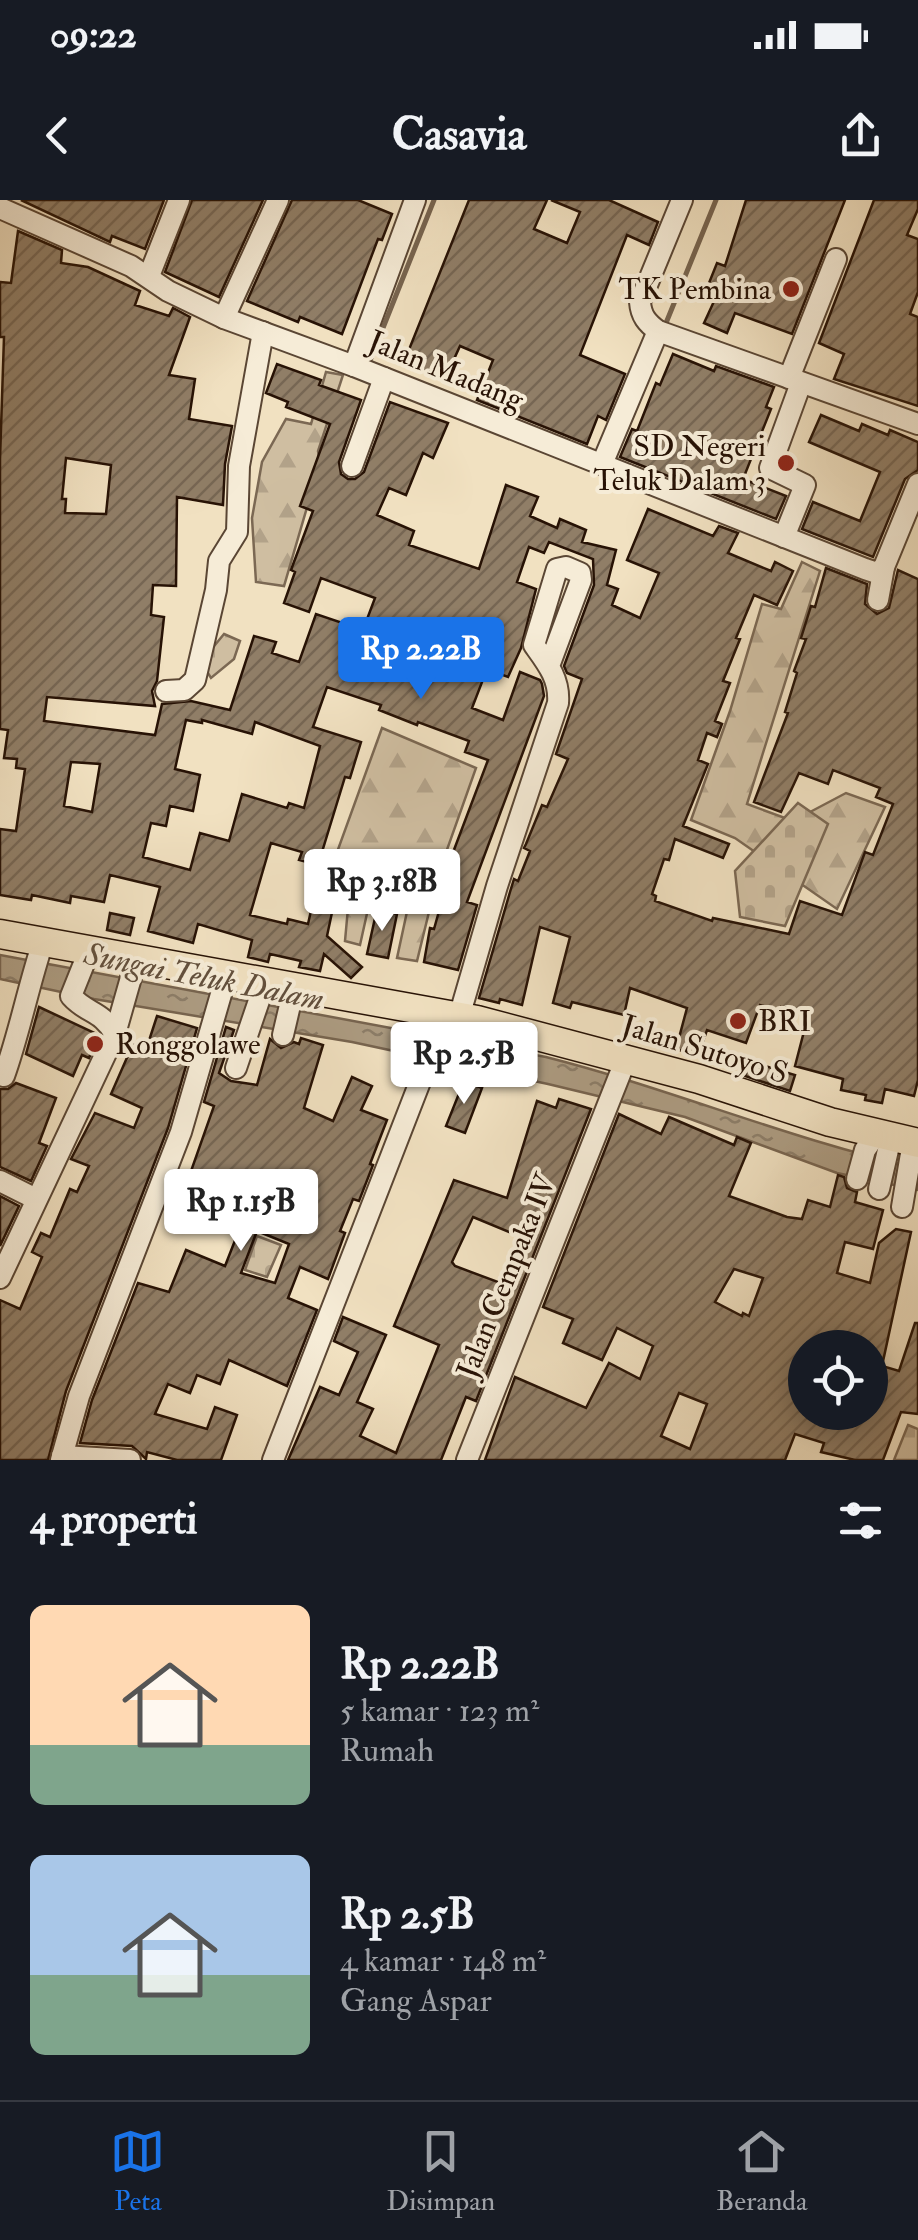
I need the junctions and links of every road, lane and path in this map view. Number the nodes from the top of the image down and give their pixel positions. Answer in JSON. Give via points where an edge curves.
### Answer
{"nodes":[{"id":1,"x":155,"y":200,"type":"edge"},
{"id":2,"x":278,"y":200,"type":"edge"},
{"id":3,"x":415,"y":200,"type":"edge"},
{"id":4,"x":682,"y":200,"type":"edge"},
{"id":5,"x":178,"y":204,"type":"edge"},
{"id":6,"x":0,"y":208,"type":"edge"},
{"id":7,"x":836,"y":259,"type":"dead end"},
{"id":8,"x":149,"y":276,"type":"junction"},
{"id":9,"x":224,"y":318,"type":"junction"},
{"id":10,"x":658,"y":331,"type":"junction"},
{"id":11,"x":264,"y":332,"type":"junction"},
{"id":12,"x":354,"y":366,"type":"junction"},
{"id":13,"x":384,"y":378,"type":"junction"},
{"id":14,"x":795,"y":380,"type":"junction"},
{"id":15,"x":918,"y":424,"type":"edge"},
{"id":16,"x":602,"y":464,"type":"junction"},
{"id":17,"x":352,"y":466,"type":"dead end"},
{"id":18,"x":918,"y":484,"type":"edge"},
{"id":19,"x":913,"y":513,"type":"edge"},
{"id":20,"x":784,"y":537,"type":"junction"},
{"id":21,"x":881,"y":570,"type":"junction"},
{"id":22,"x":878,"y":600,"type":"dead end"},
{"id":23,"x":550,"y":666,"type":"dead end"},
{"id":24,"x":166,"y":692,"type":"dead end"},
{"id":25,"x":0,"y":934,"type":"edge"},
{"id":26,"x":41,"y":950,"type":"junction"},
{"id":27,"x":86,"y":959,"type":"junction"},
{"id":28,"x":134,"y":968,"type":"junction"},
{"id":29,"x":225,"y":985,"type":"junction"},
{"id":30,"x":262,"y":992,"type":"junction"},
{"id":31,"x":292,"y":996,"type":"junction"},
{"id":32,"x":447,"y":1021,"type":"junction"},
{"id":33,"x":115,"y":1034,"type":"junction"},
{"id":34,"x":283,"y":1035,"type":"dead end"},
{"id":35,"x":623,"y":1064,"type":"junction"},
{"id":36,"x":236,"y":1068,"type":"dead end"},
{"id":37,"x":4,"y":1076,"type":"dead end"},
{"id":38,"x":894,"y":1147,"type":"edge"},
{"id":39,"x":857,"y":1177,"type":"dead end"},
{"id":40,"x":0,"y":1181,"type":"edge"},
{"id":41,"x":880,"y":1186,"type":"dead end"},
{"id":42,"x":903,"y":1198,"type":"dead end"},
{"id":43,"x":36,"y":1200,"type":"junction"},
{"id":44,"x":0,"y":1278,"type":"edge"},
{"id":45,"x":62,"y":1458,"type":"edge"},
{"id":46,"x":130,"y":1460,"type":"edge"},
{"id":47,"x":272,"y":1460,"type":"edge"},
{"id":48,"x":467,"y":1460,"type":"edge"}],
"edges":[{"from":1,"to":5,"type":"street"},
{"from":2,"to":9,"type":"street"},
{"from":3,"to":12,"type":"street"},
{"from":4,"to":10,"type":"street","via":[[640,302]]},
{"from":5,"to":8,"type":"street"},
{"from":6,"to":8,"type":"street","name":"Jalan Madang"},
{"from":7,"to":14,"type":"street"},
{"from":8,"to":9,"type":"street","name":"Jalan Madang"},
{"from":9,"to":11,"type":"street","name":"Jalan Madang"},
{"from":10,"to":14,"type":"street"},
{"from":10,"to":16,"type":"street"},
{"from":11,"to":12,"type":"street","name":"Jalan Madang"},
{"from":11,"to":24,"type":"street","via":[[240,466],[237,532],[219,561],[195,680],[184,690]]},
{"from":12,"to":13,"type":"street","name":"Jalan Madang"},
{"from":13,"to":16,"type":"street","name":"Jalan Madang"},
{"from":13,"to":17,"type":"street"},
{"from":14,"to":15,"type":"street"},
{"from":14,"to":20,"type":"street","via":[[770,468],[805,485]]},
{"from":16,"to":20,"type":"street","name":"Jalan Madang"},
{"from":18,"to":19,"type":"street"},
{"from":19,"to":21,"type":"street"},
{"from":20,"to":21,"type":"street","name":"Jalan Madang"},
{"from":21,"to":22,"type":"street"},
{"from":23,"to":32,"type":"street","via":[[558,703]]},
{"from":25,"to":26,"type":"highway","name":"Jalan Sutoyo S"},
{"from":26,"to":27,"type":"highway","name":"Jalan Sutoyo S"},
{"from":26,"to":37,"type":"street"},
{"from":27,"to":28,"type":"highway","name":"Jalan Sutoyo S"},
{"from":27,"to":33,"type":"street","via":[[71,996],[106,1018]]},
{"from":28,"to":29,"type":"highway","name":"Jalan Sutoyo S"},
{"from":28,"to":33,"type":"street"},
{"from":29,"to":30,"type":"highway","name":"Jalan Sutoyo S"},
{"from":29,"to":45,"type":"street","via":[[181,1132],[79,1396]]},
{"from":30,"to":31,"type":"highway","name":"Jalan Sutoyo S"},
{"from":30,"to":36,"type":"street"},
{"from":31,"to":32,"type":"highway","name":"Jalan Sutoyo S"},
{"from":31,"to":34,"type":"street"},
{"from":32,"to":35,"type":"highway","name":"Jalan Sutoyo S"},
{"from":32,"to":47,"type":"street"},
{"from":33,"to":43,"type":"street"},
{"from":35,"to":38,"type":"highway","name":"Jalan Sutoyo S"},
{"from":35,"to":48,"type":"street","name":"Jalan Cempaka IV"},
{"from":38,"to":39,"type":"street"},
{"from":38,"to":41,"type":"street"},
{"from":38,"to":42,"type":"street"},
{"from":40,"to":43,"type":"street"},
{"from":43,"to":44,"type":"street"},
{"from":45,"to":46,"type":"street"}]}
